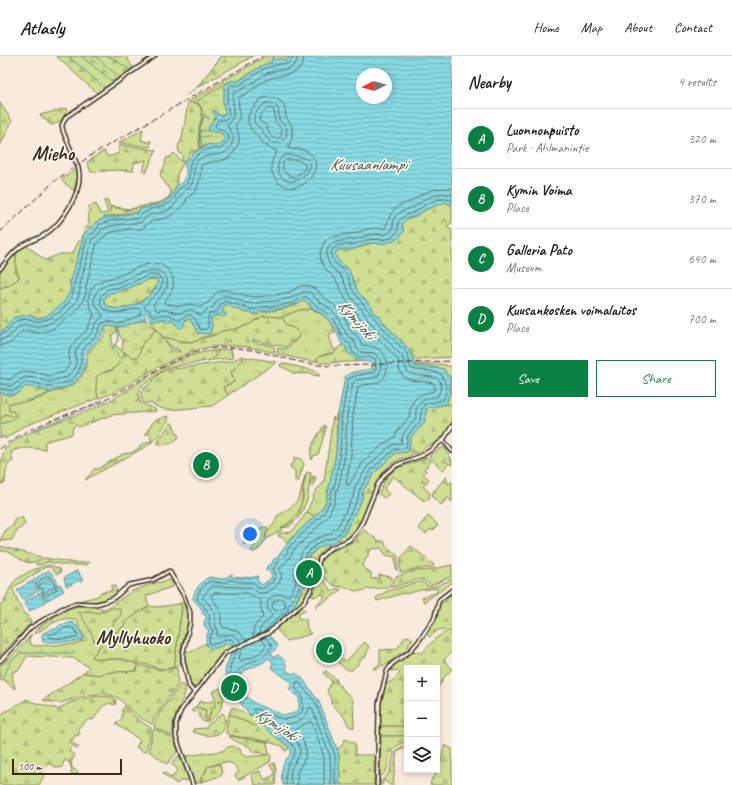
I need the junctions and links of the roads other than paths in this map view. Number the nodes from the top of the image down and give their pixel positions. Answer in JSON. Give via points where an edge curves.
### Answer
{"nodes":[{"id":1,"x":155,"y":56,"type":"edge"},
{"id":2,"x":0,"y":269,"type":"edge"},
{"id":3,"x":452,"y":426,"type":"edge"},
{"id":4,"x":443,"y":440,"type":"junction"},
{"id":5,"x":452,"y":451,"type":"edge"},
{"id":6,"x":452,"y":590,"type":"edge"},
{"id":7,"x":0,"y":660,"type":"edge"},
{"id":8,"x":194,"y":692,"type":"junction"},
{"id":9,"x":193,"y":785,"type":"edge"},
{"id":10,"x":377,"y":785,"type":"edge"}],
"edges":[{"from":1,"to":2,"type":"street","via":[[66,118],[62,125],[63,133],[80,173],[71,206],[50,230],[19,248]]},
{"from":3,"to":4,"type":"street"},
{"from":4,"to":5,"type":"street"},
{"from":4,"to":8,"type":"street","via":[[427,453],[399,464],[386,473],[378,484],[356,533],[349,540],[321,556],[311,590],[305,600],[268,634],[231,649],[222,656]]},
{"from":6,"to":10,"type":"street","via":[[438,601],[434,619],[418,642],[392,664],[387,672],[379,701]]},
{"from":7,"to":8,"type":"street","via":[[32,627],[61,609],[76,603],[104,602],[114,598],[130,585],[153,580],[169,571],[190,612],[183,660],[189,686]]},
{"from":8,"to":9,"type":"street","via":[[179,712],[175,731]]}]}
